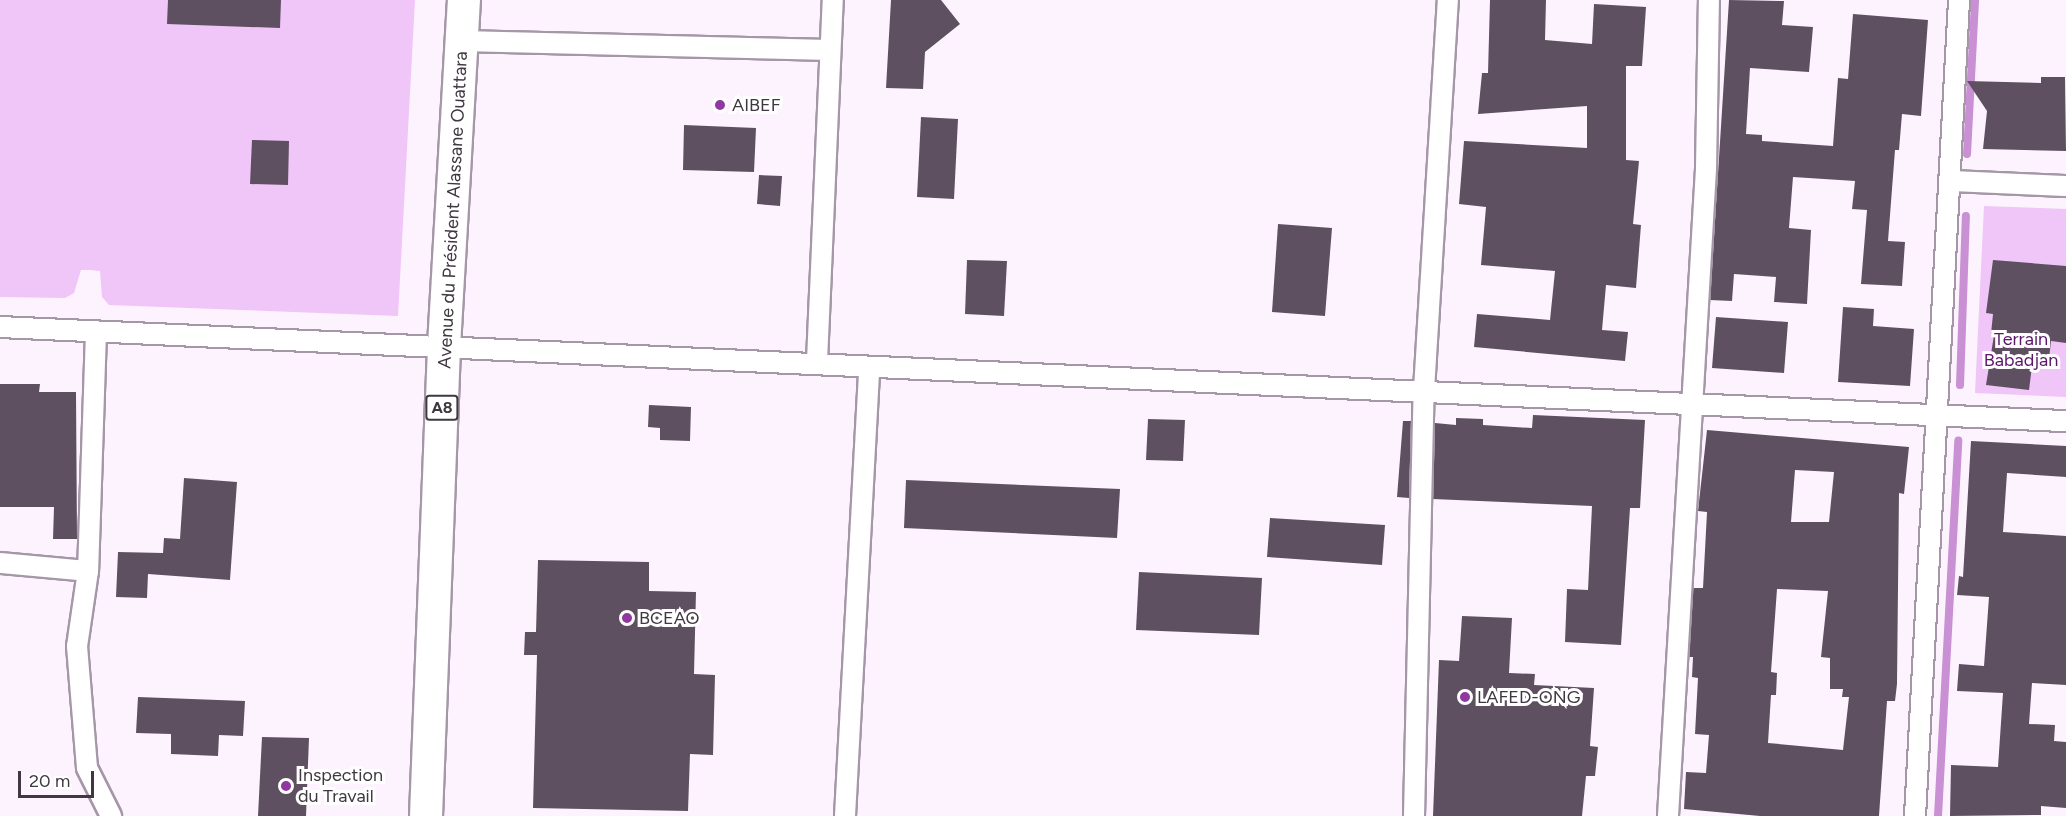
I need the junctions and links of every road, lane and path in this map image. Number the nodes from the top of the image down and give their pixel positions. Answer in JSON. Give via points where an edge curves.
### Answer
{"nodes":[{"id":1,"x":464,"y":0,"type":"edge"},
{"id":2,"x":833,"y":0,"type":"edge"},
{"id":3,"x":1448,"y":0,"type":"edge"},
{"id":4,"x":1709,"y":0,"type":"edge"},
{"id":5,"x":1959,"y":0,"type":"edge"},
{"id":6,"x":462,"y":41,"type":"junction"},
{"id":7,"x":830,"y":50,"type":"junction"},
{"id":8,"x":1951,"y":181,"type":"junction"},
{"id":9,"x":2066,"y":186,"type":"edge"},
{"id":10,"x":0,"y":327,"type":"edge"},
{"id":11,"x":96,"y":332,"type":"junction"},
{"id":12,"x":444,"y":346,"type":"junction"},
{"id":13,"x":817,"y":361,"type":"junction"},
{"id":14,"x":869,"y":368,"type":"junction"},
{"id":15,"x":1424,"y":390,"type":"junction"},
{"id":16,"x":1693,"y":406,"type":"junction"},
{"id":17,"x":1937,"y":414,"type":"junction"},
{"id":18,"x":2066,"y":421,"type":"edge"},
{"id":19,"x":0,"y":563,"type":"edge"},
{"id":20,"x":88,"y":571,"type":"junction"},
{"id":21,"x":111,"y":816,"type":"edge"},
{"id":22,"x":426,"y":816,"type":"edge"},
{"id":23,"x":845,"y":816,"type":"edge"},
{"id":24,"x":1414,"y":816,"type":"edge"},
{"id":25,"x":1668,"y":816,"type":"edge"},
{"id":26,"x":1915,"y":816,"type":"edge"}],
"edges":[{"from":1,"to":6,"type":"main road","name":"Avenue du Président Alassane Ouattara","number":"A8"},
{"from":2,"to":7,"type":"street"},
{"from":3,"to":15,"type":"street"},
{"from":4,"to":16,"type":"street","via":[[1706,168]]},
{"from":5,"to":8,"type":"street"},
{"from":6,"to":7,"type":"street"},
{"from":6,"to":12,"type":"main road","name":"Avenue du Président Alassane Ouattara","number":"A8"},
{"from":7,"to":13,"type":"street"},
{"from":8,"to":9,"type":"street"},
{"from":8,"to":17,"type":"street"},
{"from":10,"to":11,"type":"street"},
{"from":11,"to":12,"type":"street"},
{"from":11,"to":20,"type":"street"},
{"from":12,"to":13,"type":"street"},
{"from":12,"to":22,"type":"main road","name":"Avenue du Président Alassane Ouattara","number":"A8"},
{"from":13,"to":14,"type":"street"},
{"from":14,"to":15,"type":"street"},
{"from":14,"to":23,"type":"street"},
{"from":15,"to":16,"type":"street"},
{"from":15,"to":24,"type":"street"},
{"from":16,"to":17,"type":"street"},
{"from":16,"to":25,"type":"street"},
{"from":17,"to":18,"type":"street"},
{"from":17,"to":26,"type":"street"},
{"from":19,"to":20,"type":"street"},
{"from":20,"to":21,"type":"street","via":[[77,646],[81,723],[87,768]]}]}
